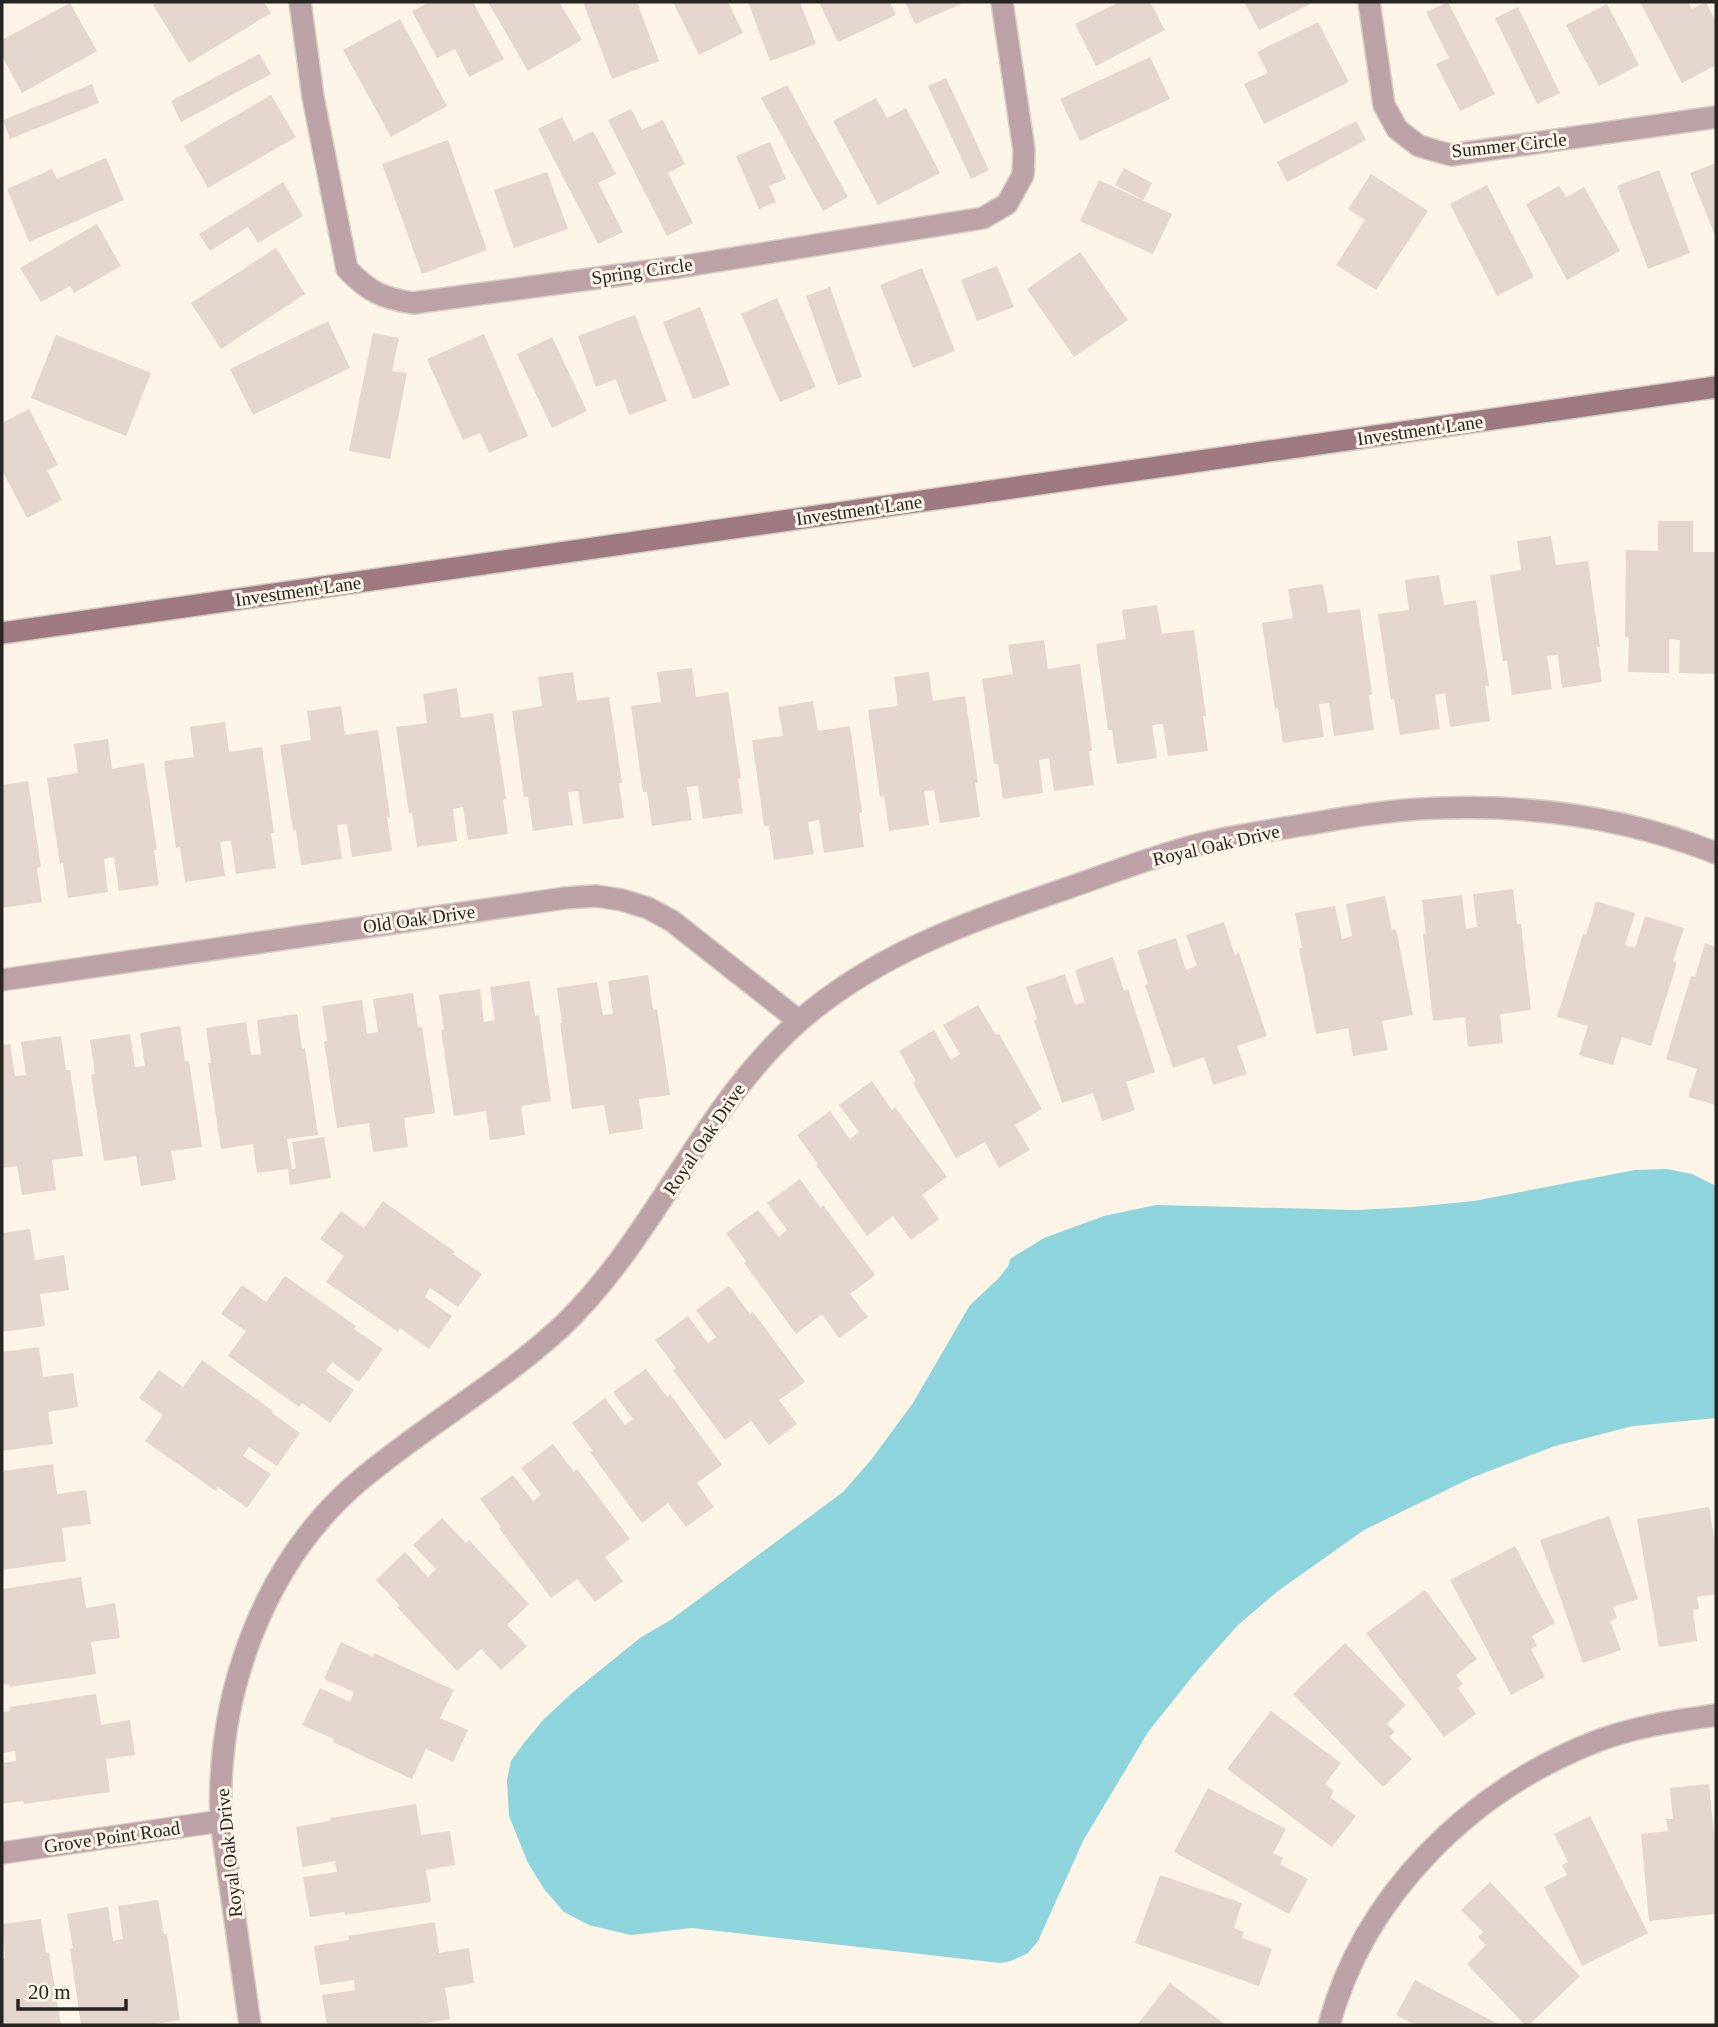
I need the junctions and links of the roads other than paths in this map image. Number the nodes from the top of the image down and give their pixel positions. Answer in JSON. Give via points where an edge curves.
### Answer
{"nodes":[{"id":1,"x":300,"y":2,"type":"edge"},
{"id":2,"x":1002,"y":2,"type":"edge"},
{"id":3,"x":1369,"y":2,"type":"edge"},
{"id":4,"x":1716,"y":117,"type":"edge"},
{"id":5,"x":1716,"y":387,"type":"edge"},
{"id":6,"x":2,"y":633,"type":"edge"},
{"id":7,"x":1716,"y":853,"type":"edge"},
{"id":8,"x":2,"y":980,"type":"edge"},
{"id":9,"x":799,"y":1021,"type":"junction"},
{"id":10,"x":1716,"y":1715,"type":"edge"},
{"id":11,"x":221,"y":1821,"type":"junction"},
{"id":12,"x":2,"y":1853,"type":"edge"},
{"id":13,"x":250,"y":2025,"type":"edge"},
{"id":14,"x":1329,"y":2025,"type":"edge"}],
"edges":[{"from":1,"to":2,"type":"street","name":"Spring Circle","via":[[346,269],[364,287],[387,299],[413,303],[679,267],[983,218],[1007,204],[1023,175],[1024,150]]},
{"from":3,"to":4,"type":"street","name":"Summer Circle","via":[[1384,105],[1398,129],[1419,146],[1451,155]]},
{"from":5,"to":6,"type":"street","name":"Investment Lane"},
{"from":7,"to":9,"type":"street","name":"Royal Oak Drive","via":[[1637,828],[1555,812],[1497,808],[1381,812],[1240,835],[1178,850],[970,921],[909,947],[852,981]]},
{"from":8,"to":9,"type":"street","name":"Old Oak Drive","via":[[596,896],[648,908],[672,921]]},
{"from":9,"to":11,"type":"street","name":"Royal Oak Drive","via":[[732,1093],[639,1236],[596,1291],[519,1363],[355,1485],[314,1529],[274,1587],[234,1686],[223,1744]]},
{"from":10,"to":14,"type":"street","via":[[1652,1724],[1594,1742],[1538,1767],[1487,1800],[1440,1840],[1400,1885],[1356,1956]]},
{"from":11,"to":12,"type":"street","name":"Grove Point Road"},
{"from":11,"to":13,"type":"street","name":"Royal Oak Drive"}]}
